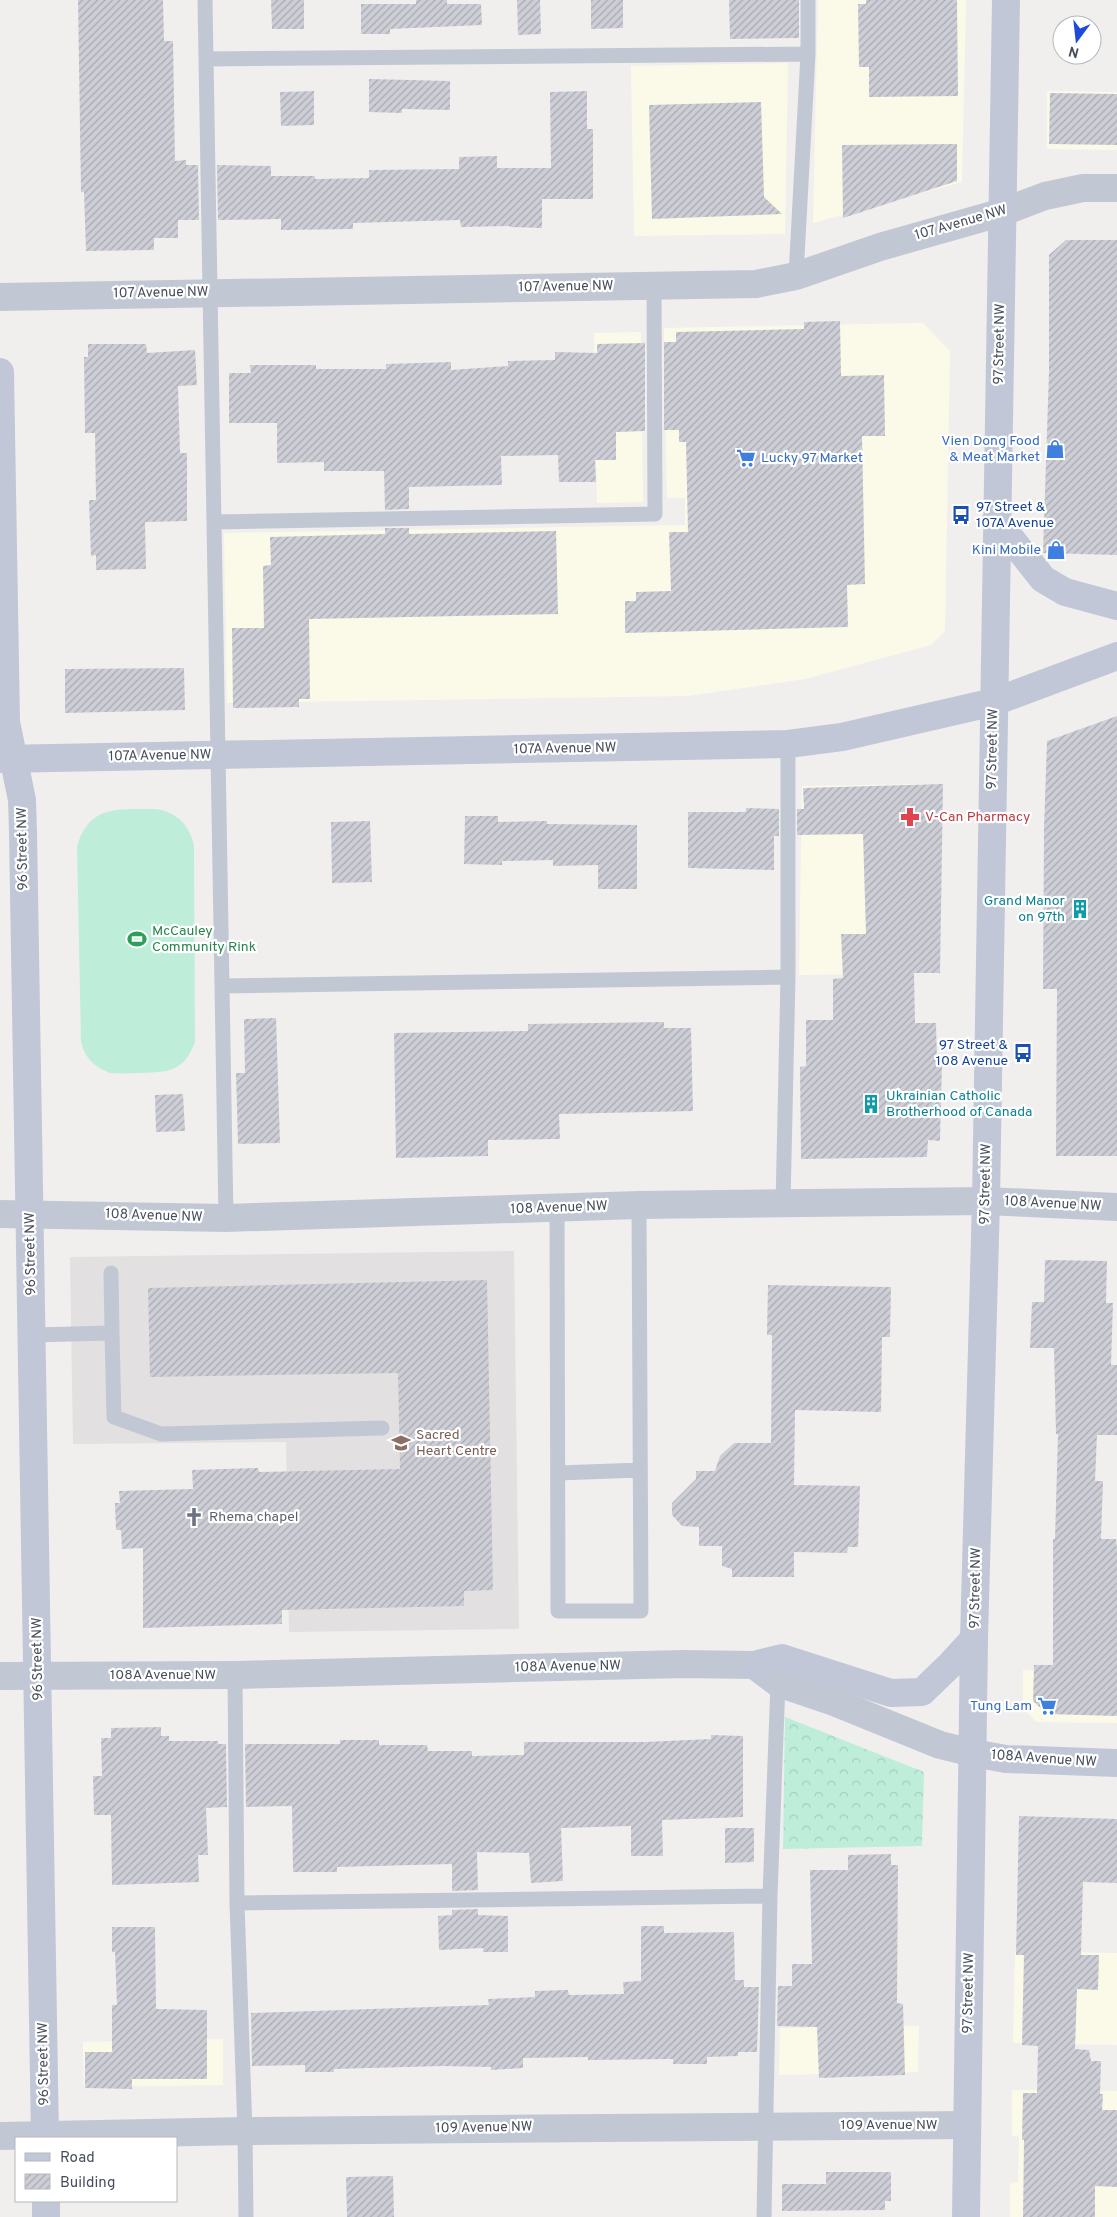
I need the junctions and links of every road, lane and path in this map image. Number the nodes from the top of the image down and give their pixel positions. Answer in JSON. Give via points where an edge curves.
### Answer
{"nodes":[{"id":1,"x":205,"y":0,"type":"edge"},
{"id":2,"x":808,"y":0,"type":"edge"},
{"id":3,"x":1006,"y":0,"type":"edge"},
{"id":4,"x":808,"y":54,"type":"junction"},
{"id":5,"x":206,"y":59,"type":"junction"},
{"id":6,"x":1117,"y":188,"type":"edge"},
{"id":7,"x":1003,"y":212,"type":"junction"},
{"id":8,"x":796,"y":276,"type":"junction"},
{"id":9,"x":654,"y":286,"type":"junction"},
{"id":10,"x":210,"y":292,"type":"junction"},
{"id":11,"x":0,"y":297,"type":"edge"},
{"id":12,"x":0,"y":372,"type":"edge"},
{"id":13,"x":996,"y":520,"type":"junction"},
{"id":14,"x":214,"y":522,"type":"junction"},
{"id":15,"x":1117,"y":606,"type":"edge"},
{"id":16,"x":1117,"y":656,"type":"edge"},
{"id":17,"x":994,"y":702,"type":"junction"},
{"id":18,"x":788,"y":744,"type":"junction"},
{"id":19,"x":217,"y":754,"type":"junction"},
{"id":20,"x":6,"y":759,"type":"edge"},
{"id":21,"x":788,"y":977,"type":"junction"},
{"id":22,"x":222,"y":986,"type":"junction"},
{"id":23,"x":986,"y":1201,"type":"junction"},
{"id":24,"x":784,"y":1204,"type":"junction"},
{"id":25,"x":640,"y":1206,"type":"junction"},
{"id":26,"x":1117,"y":1207,"type":"edge"},
{"id":27,"x":557,"y":1208,"type":"junction"},
{"id":28,"x":30,"y":1213,"type":"junction"},
{"id":29,"x":0,"y":1214,"type":"edge"},
{"id":30,"x":226,"y":1218,"type":"junction"},
{"id":31,"x":111,"y":1273,"type":"dead end"},
{"id":32,"x":112,"y":1334,"type":"junction"},
{"id":33,"x":32,"y":1335,"type":"junction"},
{"id":34,"x":382,"y":1428,"type":"dead end"},
{"id":35,"x":640,"y":1470,"type":"junction"},
{"id":36,"x":558,"y":1473,"type":"junction"},
{"id":37,"x":974,"y":1639,"type":"junction"},
{"id":38,"x":754,"y":1665,"type":"junction"},
{"id":39,"x":235,"y":1675,"type":"junction"},
{"id":40,"x":0,"y":1676,"type":"edge"},
{"id":41,"x":38,"y":1676,"type":"junction"},
{"id":42,"x":778,"y":1683,"type":"junction"},
{"id":43,"x":973,"y":1754,"type":"junction"},
{"id":44,"x":1117,"y":1763,"type":"edge"},
{"id":45,"x":770,"y":1896,"type":"junction"},
{"id":46,"x":237,"y":1903,"type":"junction"},
{"id":47,"x":967,"y":2124,"type":"junction"},
{"id":48,"x":766,"y":2126,"type":"junction"},
{"id":49,"x":245,"y":2131,"type":"junction"},
{"id":50,"x":0,"y":2136,"type":"edge"},
{"id":51,"x":45,"y":2137,"type":"edge"},
{"id":52,"x":46,"y":2202,"type":"edge"},
{"id":53,"x":46,"y":2217,"type":"edge"},
{"id":54,"x":246,"y":2217,"type":"edge"},
{"id":55,"x":764,"y":2217,"type":"edge"},
{"id":56,"x":966,"y":2217,"type":"edge"}],
"edges":[{"from":1,"to":5,"type":"lane"},
{"from":2,"to":4,"type":"lane"},
{"from":3,"to":7,"type":"main road","name":"97 Street NW"},
{"from":4,"to":5,"type":"lane"},
{"from":4,"to":8,"type":"lane"},
{"from":5,"to":10,"type":"lane"},
{"from":6,"to":7,"type":"street","name":"107 Avenue NW","via":[[1083,188],[1046,196]]},
{"from":7,"to":8,"type":"street","name":"107 Avenue NW","via":[[880,247]]},
{"from":7,"to":13,"type":"main road","name":"97 Street NW"},
{"from":8,"to":9,"type":"street","name":"107 Avenue NW","via":[[756,284]]},
{"from":9,"to":10,"type":"street","name":"107 Avenue NW"},
{"from":9,"to":14,"type":"lane","via":[[655,514]]},
{"from":10,"to":11,"type":"street","name":"107 Avenue NW"},
{"from":10,"to":14,"type":"lane"},
{"from":12,"to":20,"type":"main road","name":"96 Street NW"},
{"from":13,"to":15,"type":"main road","via":[[1042,579],[1065,592]]},
{"from":13,"to":17,"type":"main road","name":"97 Street NW"},
{"from":14,"to":19,"type":"lane"},
{"from":16,"to":17,"type":"main road","name":"107A Avenue NW"},
{"from":17,"to":18,"type":"main road","name":"107A Avenue NW","via":[[842,737]]},
{"from":17,"to":23,"type":"main road","name":"97 Street NW"},
{"from":18,"to":19,"type":"main road","name":"107A Avenue NW"},
{"from":18,"to":21,"type":"lane"},
{"from":19,"to":20,"type":"main road","name":"107A Avenue NW"},
{"from":19,"to":22,"type":"lane"},
{"from":20,"to":28,"type":"main road","name":"96 Street NW","via":[[22,800]]},
{"from":21,"to":22,"type":"lane"},
{"from":21,"to":24,"type":"lane"},
{"from":22,"to":30,"type":"lane"},
{"from":23,"to":24,"type":"street","name":"108 Avenue NW"},
{"from":23,"to":26,"type":"street","name":"108 Avenue NW"},
{"from":23,"to":37,"type":"main road","name":"97 Street NW"},
{"from":24,"to":25,"type":"street","name":"108 Avenue NW"},
{"from":25,"to":27,"type":"street","name":"108 Avenue NW"},
{"from":25,"to":35,"type":"lane"},
{"from":27,"to":30,"type":"street","name":"108 Avenue NW"},
{"from":27,"to":36,"type":"lane"},
{"from":28,"to":29,"type":"street","name":"108 Avenue NW"},
{"from":28,"to":30,"type":"street","name":"108 Avenue NW"},
{"from":28,"to":33,"type":"main road","name":"96 Street NW"},
{"from":31,"to":32,"type":"lane"},
{"from":32,"to":33,"type":"lane"},
{"from":32,"to":34,"type":"lane","via":[[114,1417],[161,1434]]},
{"from":33,"to":41,"type":"main road","name":"96 Street NW"},
{"from":35,"to":36,"type":"lane"},
{"from":35,"to":36,"type":"lane","via":[[641,1611],[558,1611]]},
{"from":37,"to":38,"type":"main road","via":[[922,1692],[891,1693],[782,1658]]},
{"from":37,"to":43,"type":"main road","name":"97 Street NW"},
{"from":38,"to":39,"type":"street","name":"108A Avenue NW","via":[[673,1664]]},
{"from":38,"to":42,"type":"street","name":"108A Avenue NW"},
{"from":39,"to":41,"type":"street","name":"108A Avenue NW"},
{"from":39,"to":46,"type":"lane"},
{"from":40,"to":41,"type":"street","name":"108A Avenue NW"},
{"from":41,"to":51,"type":"main road","name":"96 Street NW"},
{"from":42,"to":43,"type":"street","name":"108A Avenue NW"},
{"from":42,"to":45,"type":"lane"},
{"from":43,"to":44,"type":"main road","name":"108A Avenue NW","via":[[1006,1759]]},
{"from":43,"to":47,"type":"main road","name":"97 Street NW"},
{"from":45,"to":46,"type":"lane"},
{"from":45,"to":48,"type":"lane"},
{"from":46,"to":49,"type":"lane"},
{"from":47,"to":48,"type":"street","name":"109 Avenue NW"},
{"from":47,"to":56,"type":"main road","name":"97 Street NW"},
{"from":48,"to":49,"type":"street","name":"109 Avenue NW"},
{"from":48,"to":55,"type":"lane"},
{"from":49,"to":51,"type":"street","name":"109 Avenue NW"},
{"from":49,"to":54,"type":"lane"},
{"from":50,"to":51,"type":"street","name":"109 Avenue NW"},
{"from":52,"to":53,"type":"main road"}]}
